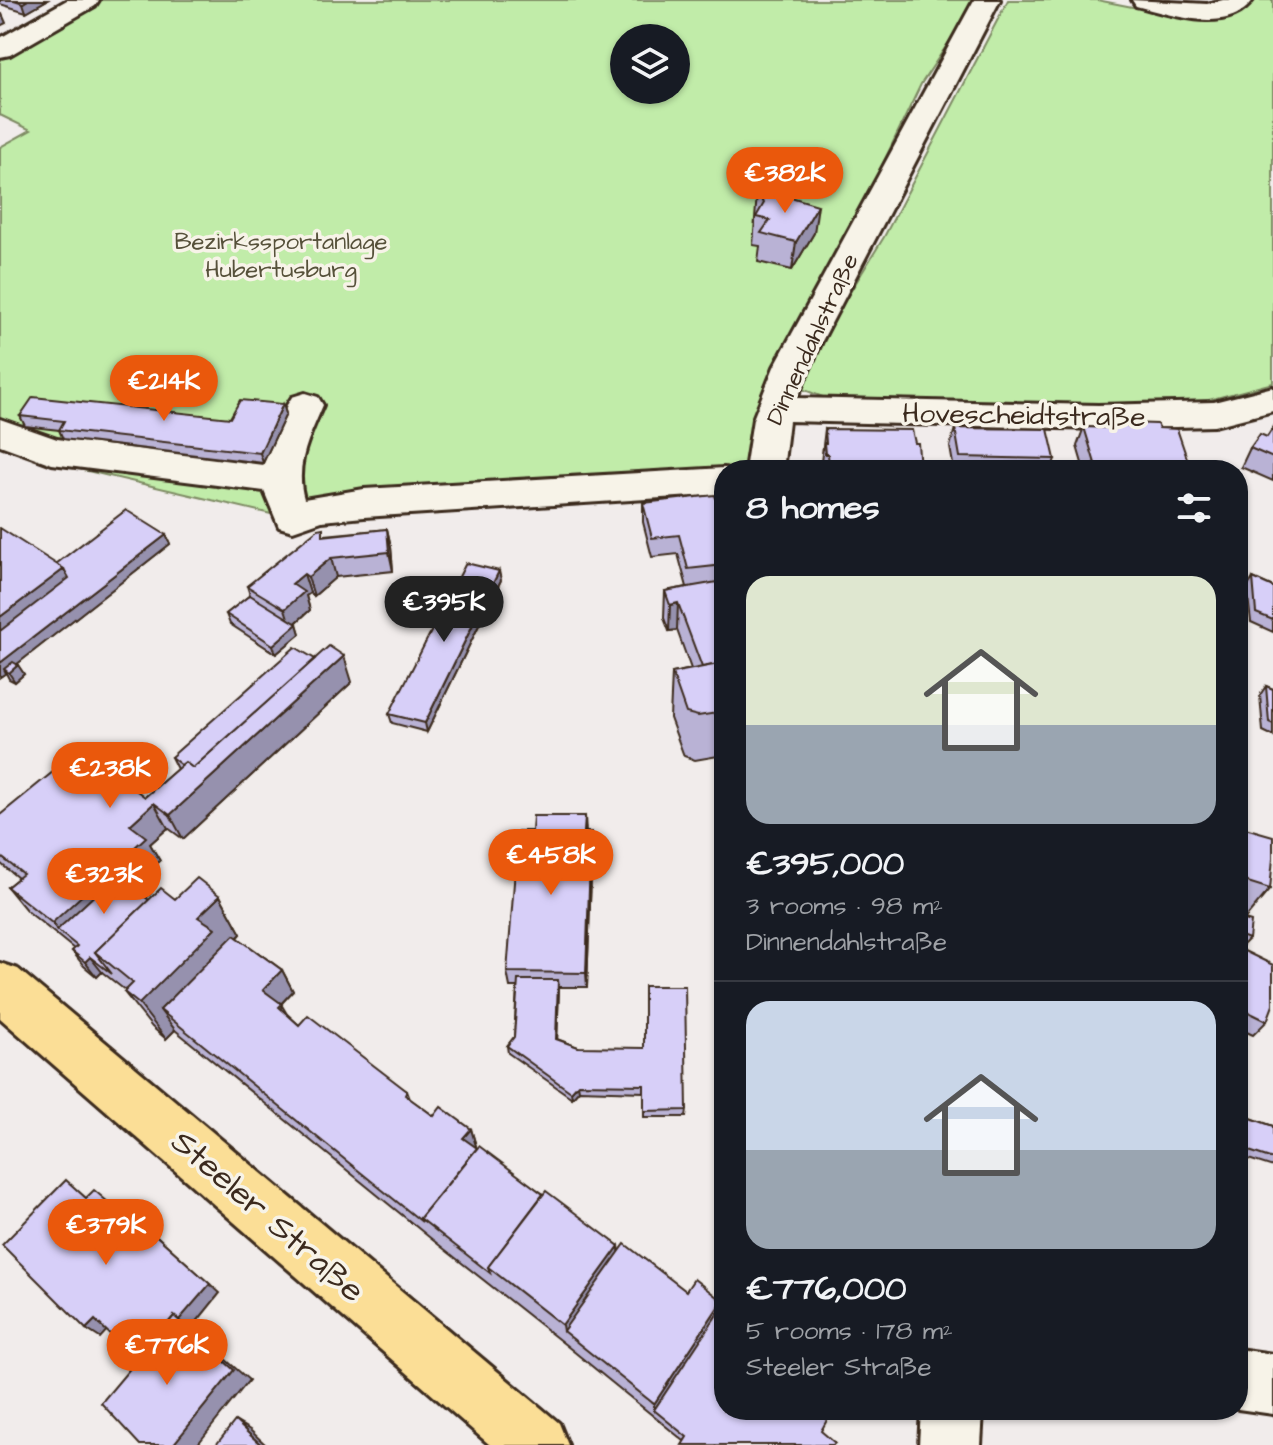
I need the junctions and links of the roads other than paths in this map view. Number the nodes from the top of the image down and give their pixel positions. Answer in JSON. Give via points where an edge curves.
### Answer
{"nodes":[{"id":1,"x":86,"y":0,"type":"edge"},
{"id":2,"x":987,"y":0,"type":"edge"},
{"id":3,"x":1145,"y":0,"type":"edge"},
{"id":4,"x":1240,"y":0,"type":"edge"},
{"id":5,"x":0,"y":49,"type":"edge"},
{"id":6,"x":1273,"y":399,"type":"edge"},
{"id":7,"x":305,"y":405,"type":"dead end"},
{"id":8,"x":774,"y":409,"type":"junction"},
{"id":9,"x":0,"y":431,"type":"edge"},
{"id":10,"x":764,"y":460,"type":"edge"},
{"id":11,"x":278,"y":480,"type":"junction"},
{"id":12,"x":714,"y":482,"type":"edge"},
{"id":13,"x":6,"y":1001,"type":"edge"},
{"id":14,"x":1248,"y":1380,"type":"edge"},
{"id":15,"x":1273,"y":1384,"type":"edge"},
{"id":16,"x":951,"y":1420,"type":"edge"},
{"id":17,"x":537,"y":1445,"type":"edge"},
{"id":18,"x":950,"y":1445,"type":"edge"}],
"edges":[{"from":1,"to":5,"type":"street"},
{"from":2,"to":8,"type":"street","name":"Dinnendahlstraße","via":[[937,87]]},
{"from":3,"to":4,"type":"street","via":[[1219,11]]},
{"from":6,"to":8,"type":"street","name":"Hovescheidtstraße","via":[[1214,414],[1113,417]]},
{"from":7,"to":11,"type":"street"},
{"from":8,"to":10,"type":"street","name":"Dinnendahlstraße"},
{"from":9,"to":11,"type":"street","via":[[52,451]]},
{"from":11,"to":12,"type":"street","via":[[293,517],[364,503]]},
{"from":13,"to":17,"type":"main road","name":"Steeler Straße"},
{"from":14,"to":15,"type":"street"},
{"from":16,"to":18,"type":"street"}]}
